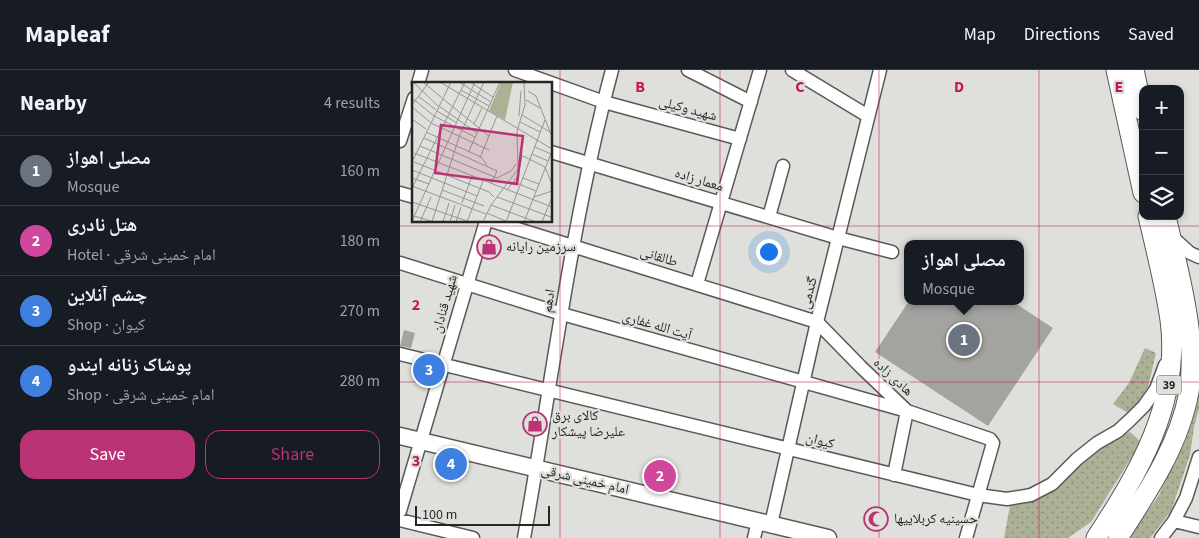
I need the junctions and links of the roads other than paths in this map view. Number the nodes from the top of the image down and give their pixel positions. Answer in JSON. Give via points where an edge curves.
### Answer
{"nodes":[{"id":1,"x":515,"y":70,"type":"edge"},
{"id":2,"x":612,"y":70,"type":"edge"},
{"id":3,"x":688,"y":70,"type":"edge"},
{"id":4,"x":760,"y":70,"type":"edge"},
{"id":5,"x":792,"y":70,"type":"edge"},
{"id":6,"x":878,"y":71,"type":"edge"},
{"id":7,"x":1125,"y":72,"type":"edge"},
{"id":8,"x":529,"y":76,"type":"edge"},
{"id":9,"x":546,"y":82,"type":"edge"},
{"id":10,"x":552,"y":84,"type":"edge"},
{"id":11,"x":604,"y":102,"type":"junction"},
{"id":12,"x":751,"y":102,"type":"junction"},
{"id":13,"x":1139,"y":102,"type":"edge"},
{"id":14,"x":409,"y":106,"type":"edge"},
{"id":15,"x":868,"y":116,"type":"junction"},
{"id":16,"x":740,"y":139,"type":"junction"},
{"id":17,"x":400,"y":142,"type":"edge"},
{"id":18,"x":552,"y":152,"type":"edge"},
{"id":19,"x":589,"y":163,"type":"junction"},
{"id":20,"x":783,"y":166,"type":"dead end"},
{"id":21,"x":1140,"y":175,"type":"edge"},
{"id":22,"x":721,"y":203,"type":"junction"},
{"id":23,"x":769,"y":217,"type":"junction"},
{"id":24,"x":1149,"y":220,"type":"edge"},
{"id":25,"x":1167,"y":220,"type":"edge"},
{"id":26,"x":486,"y":222,"type":"edge"},
{"id":27,"x":495,"y":222,"type":"edge"},
{"id":28,"x":1170,"y":235,"type":"junction"},
{"id":29,"x":838,"y":238,"type":"junction"},
{"id":30,"x":573,"y":246,"type":"junction"},
{"id":31,"x":892,"y":252,"type":"dead end"},
{"id":32,"x":1199,"y":258,"type":"edge"},
{"id":33,"x":400,"y":263,"type":"edge"},
{"id":34,"x":467,"y":284,"type":"junction"},
{"id":35,"x":697,"y":284,"type":"junction"},
{"id":36,"x":562,"y":314,"type":"junction"},
{"id":37,"x":817,"y":322,"type":"junction"},
{"id":38,"x":1170,"y":349,"type":"junction"},
{"id":39,"x":400,"y":354,"type":"edge"},
{"id":40,"x":443,"y":365,"type":"junction"},
{"id":41,"x":803,"y":382,"type":"junction"},
{"id":42,"x":549,"y":391,"type":"junction"},
{"id":43,"x":907,"y":411,"type":"junction"},
{"id":44,"x":400,"y":436,"type":"edge"},
{"id":45,"x":421,"y":441,"type":"junction"},
{"id":46,"x":788,"y":449,"type":"junction"},
{"id":47,"x":1199,"y":457,"type":"edge"},
{"id":48,"x":536,"y":468,"type":"junction"},
{"id":49,"x":894,"y":474,"type":"junction"},
{"id":50,"x":978,"y":495,"type":"junction"},
{"id":51,"x":400,"y":511,"type":"edge"},
{"id":52,"x":1112,"y":514,"type":"junction"},
{"id":53,"x":400,"y":520,"type":"edge"},
{"id":54,"x":1174,"y":521,"type":"junction"},
{"id":55,"x":764,"y":522,"type":"junction"},
{"id":56,"x":1199,"y":528,"type":"edge"},
{"id":57,"x":474,"y":538,"type":"edge"},
{"id":58,"x":524,"y":538,"type":"edge"},
{"id":59,"x":754,"y":538,"type":"edge"},
{"id":60,"x":828,"y":538,"type":"edge"},
{"id":61,"x":966,"y":538,"type":"edge"},
{"id":62,"x":1087,"y":538,"type":"edge"},
{"id":63,"x":1096,"y":538,"type":"edge"},
{"id":64,"x":1118,"y":538,"type":"edge"},
{"id":65,"x":1161,"y":538,"type":"edge"}],
"edges":[{"from":1,"to":8,"type":"street","name":"شهید وکیلی"},
{"from":2,"to":11,"type":"street","name":"ادهم"},
{"from":3,"to":12,"type":"street"},
{"from":4,"to":12,"type":"street"},
{"from":5,"to":15,"type":"street"},
{"from":6,"to":15,"type":"street","name":"گندمی"},
{"from":7,"to":13,"type":"highway"},
{"from":7,"to":21,"type":"highway"},
{"from":8,"to":9,"type":"street","name":"شهید وکیلی"},
{"from":10,"to":11,"type":"street","name":"شهید وکیلی"},
{"from":11,"to":16,"type":"street","name":"شهید وکیلی"},
{"from":11,"to":19,"type":"street","name":"ادهم"},
{"from":12,"to":16,"type":"street"},
{"from":14,"to":17,"type":"street"},
{"from":15,"to":29,"type":"street","name":"گندمی"},
{"from":16,"to":22,"type":"street"},
{"from":18,"to":19,"type":"street","name":"معمار زاده"},
{"from":19,"to":22,"type":"street","name":"معمار زاده"},
{"from":19,"to":30,"type":"street","name":"ادهم"},
{"from":20,"to":23,"type":"street"},
{"from":22,"to":23,"type":"street","name":"معمار زاده"},
{"from":22,"to":35,"type":"street"},
{"from":23,"to":29,"type":"street","name":"معمار زاده"},
{"from":24,"to":38,"type":"highway","number":"39","via":[[1170,322]]},
{"from":25,"to":28,"type":"highway","number":"39"},
{"from":26,"to":34,"type":"street","name":"شهید قنادان"},
{"from":27,"to":30,"type":"street","name":"طالقانی"},
{"from":28,"to":32,"type":"street"},
{"from":28,"to":64,"type":"highway","number":"39","via":[[1187,320],[1191,355],[1189,392],[1179,428],[1164,462]]},
{"from":29,"to":31,"type":"street","name":"معمار زاده"},
{"from":29,"to":37,"type":"street","name":"گندمی"},
{"from":30,"to":35,"type":"street","name":"طالقانی"},
{"from":30,"to":36,"type":"street","name":"ادهم"},
{"from":33,"to":34,"type":"street","name":"آیت الله غفاری"},
{"from":34,"to":36,"type":"street","name":"آیت الله غفاری"},
{"from":34,"to":40,"type":"street","name":"شهید قنادان"},
{"from":35,"to":37,"type":"street","name":"طالقانی"},
{"from":36,"to":41,"type":"street","name":"آیت الله غفاری"},
{"from":36,"to":42,"type":"street","name":"ادهم"},
{"from":37,"to":41,"type":"street","name":"گندمی"},
{"from":37,"to":43,"type":"street","name":"هادی زاده"},
{"from":38,"to":50,"type":"street","name":"کیوان","via":[[1156,389],[1144,406],[1118,430],[1077,459],[1052,484],[1030,494],[1007,499]]},
{"from":38,"to":52,"type":"highway","number":"39","via":[[1169,388],[1158,423],[1145,456]]},
{"from":39,"to":40,"type":"street","name":"کیوان"},
{"from":40,"to":42,"type":"street","name":"کیوان"},
{"from":40,"to":45,"type":"street","name":"شهید قنادان"},
{"from":41,"to":43,"type":"street","name":"آیت الله غفاری"},
{"from":41,"to":46,"type":"street","name":"گندمی"},
{"from":42,"to":46,"type":"street","name":"کیوان"},
{"from":42,"to":48,"type":"street","name":"ادهم"},
{"from":43,"to":49,"type":"street"},
{"from":43,"to":50,"type":"street","name":"هادی زاده","via":[[992,441]]},
{"from":44,"to":45,"type":"main road","name":"امام خمینی شرقی"},
{"from":45,"to":48,"type":"main road","name":"امام خمینی شرقی"},
{"from":45,"to":51,"type":"street","name":"شهید قنادان"},
{"from":46,"to":49,"type":"street","name":"کیوان"},
{"from":46,"to":55,"type":"street","name":"گندمی"},
{"from":47,"to":54,"type":"street","via":[[1186,498]]},
{"from":48,"to":55,"type":"main road","name":"امام خمینی شرقی"},
{"from":48,"to":58,"type":"street","name":"ادهم"},
{"from":49,"to":50,"type":"street","name":"کیوان"},
{"from":50,"to":61,"type":"street"},
{"from":52,"to":62,"type":"highway"},
{"from":52,"to":63,"type":"highway","number":"39"},
{"from":53,"to":57,"type":"street"},
{"from":54,"to":56,"type":"street"},
{"from":54,"to":65,"type":"street"},
{"from":55,"to":59,"type":"street","name":"گندمی"},
{"from":55,"to":60,"type":"main road","name":"امام خمینی شرقی"}]}
